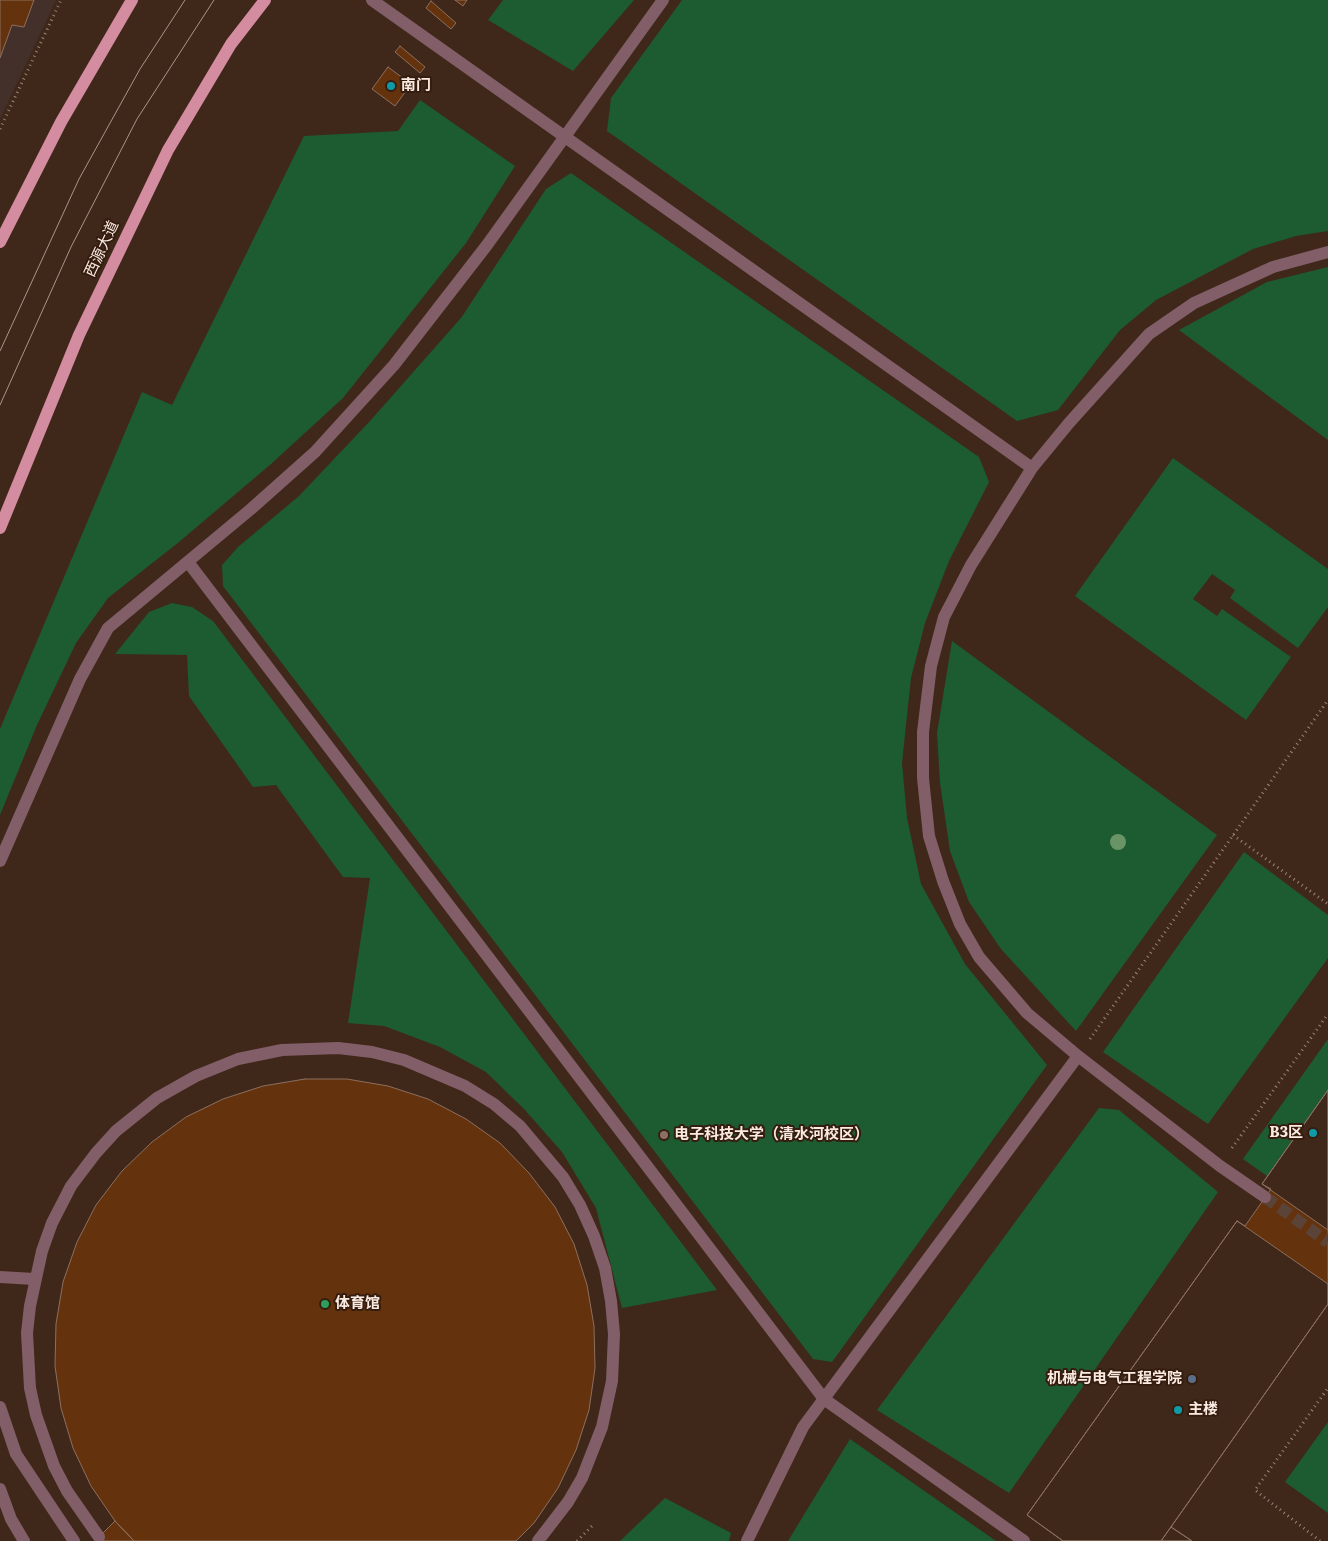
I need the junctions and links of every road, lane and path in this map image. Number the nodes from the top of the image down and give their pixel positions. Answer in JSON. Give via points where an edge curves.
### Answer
{"nodes":[{"id":1,"x":61,"y":0,"type":"edge"},
{"id":2,"x":132,"y":0,"type":"edge"},
{"id":3,"x":265,"y":0,"type":"edge"},
{"id":4,"x":372,"y":0,"type":"edge"},
{"id":5,"x":663,"y":0,"type":"edge"},
{"id":6,"x":0,"y":128,"type":"edge"},
{"id":7,"x":564,"y":137,"type":"junction"},
{"id":8,"x":0,"y":242,"type":"edge"},
{"id":9,"x":1328,"y":252,"type":"edge"},
{"id":10,"x":1032,"y":468,"type":"junction"},
{"id":11,"x":0,"y":528,"type":"edge"},
{"id":12,"x":188,"y":562,"type":"junction"},
{"id":13,"x":1328,"y":700,"type":"edge"},
{"id":14,"x":1233,"y":835,"type":"junction"},
{"id":15,"x":0,"y":861,"type":"edge"},
{"id":16,"x":1328,"y":904,"type":"edge"},
{"id":17,"x":1328,"y":1014,"type":"edge"},
{"id":18,"x":1078,"y":1056,"type":"junction"},
{"id":19,"x":1220,"y":1166,"type":"junction"},
{"id":20,"x":1265,"y":1197,"type":"tunnel mouth"},
{"id":21,"x":0,"y":1277,"type":"edge"},
{"id":22,"x":34,"y":1278,"type":"junction"},
{"id":23,"x":1328,"y":1388,"type":"edge"},
{"id":24,"x":824,"y":1399,"type":"junction"},
{"id":25,"x":0,"y":1407,"type":"edge"},
{"id":26,"x":0,"y":1489,"type":"edge"},
{"id":27,"x":592,"y":1526,"type":"dead end"},
{"id":28,"x":98,"y":1537,"type":"dead end"},
{"id":29,"x":24,"y":1541,"type":"edge"},
{"id":30,"x":74,"y":1541,"type":"edge"},
{"id":31,"x":538,"y":1541,"type":"edge"},
{"id":32,"x":577,"y":1541,"type":"edge"},
{"id":33,"x":746,"y":1541,"type":"edge"},
{"id":34,"x":1024,"y":1541,"type":"edge"},
{"id":35,"x":1320,"y":1541,"type":"edge"}],
"edges":[{"from":1,"to":6,"type":"path"},
{"from":2,"to":8,"type":"main road","via":[[61,122]]},
{"from":3,"to":11,"type":"main road","name":"西源大道","via":[[231,44],[168,150],[79,335]]},
{"from":4,"to":7,"type":"street"},
{"from":5,"to":7,"type":"street"},
{"from":7,"to":10,"type":"street"},
{"from":7,"to":12,"type":"street","via":[[487,245],[394,365],[315,452]]},
{"from":9,"to":10,"type":"street","via":[[1273,266],[1231,284],[1194,303],[1149,334]]},
{"from":10,"to":18,"type":"street","via":[[971,565],[944,617],[931,666],[923,732],[923,778],[929,836],[942,882],[960,924],[974,949],[1027,1013]]},
{"from":12,"to":15,"type":"street","via":[[108,628],[80,678]]},
{"from":12,"to":24,"type":"street"},
{"from":13,"to":14,"type":"path"},
{"from":14,"to":16,"type":"path"},
{"from":14,"to":18,"type":"path"},
{"from":17,"to":19,"type":"path"},
{"from":18,"to":19,"type":"street"},
{"from":18,"to":24,"type":"street"},
{"from":19,"to":20,"type":"street"},
{"from":21,"to":22,"type":"street"},
{"from":22,"to":28,"type":"street","via":[[27,1351],[36,1415],[66,1491]]},
{"from":22,"to":31,"type":"street","via":[[52,1223],[71,1186],[96,1152],[139,1111],[196,1076],[260,1054],[305,1048],[338,1048],[404,1060],[466,1086],[520,1126],[563,1177],[594,1236],[605,1268],[611,1301],[614,1334],[612,1381],[602,1427],[582,1478]]},
{"from":23,"to":35,"type":"path","via":[[1255,1490]]},
{"from":24,"to":33,"type":"street","via":[[803,1426]]},
{"from":24,"to":34,"type":"street"},
{"from":25,"to":30,"type":"street","via":[[16,1454]]},
{"from":26,"to":29,"type":"street","via":[[11,1519]]},
{"from":27,"to":32,"type":"path"}]}
